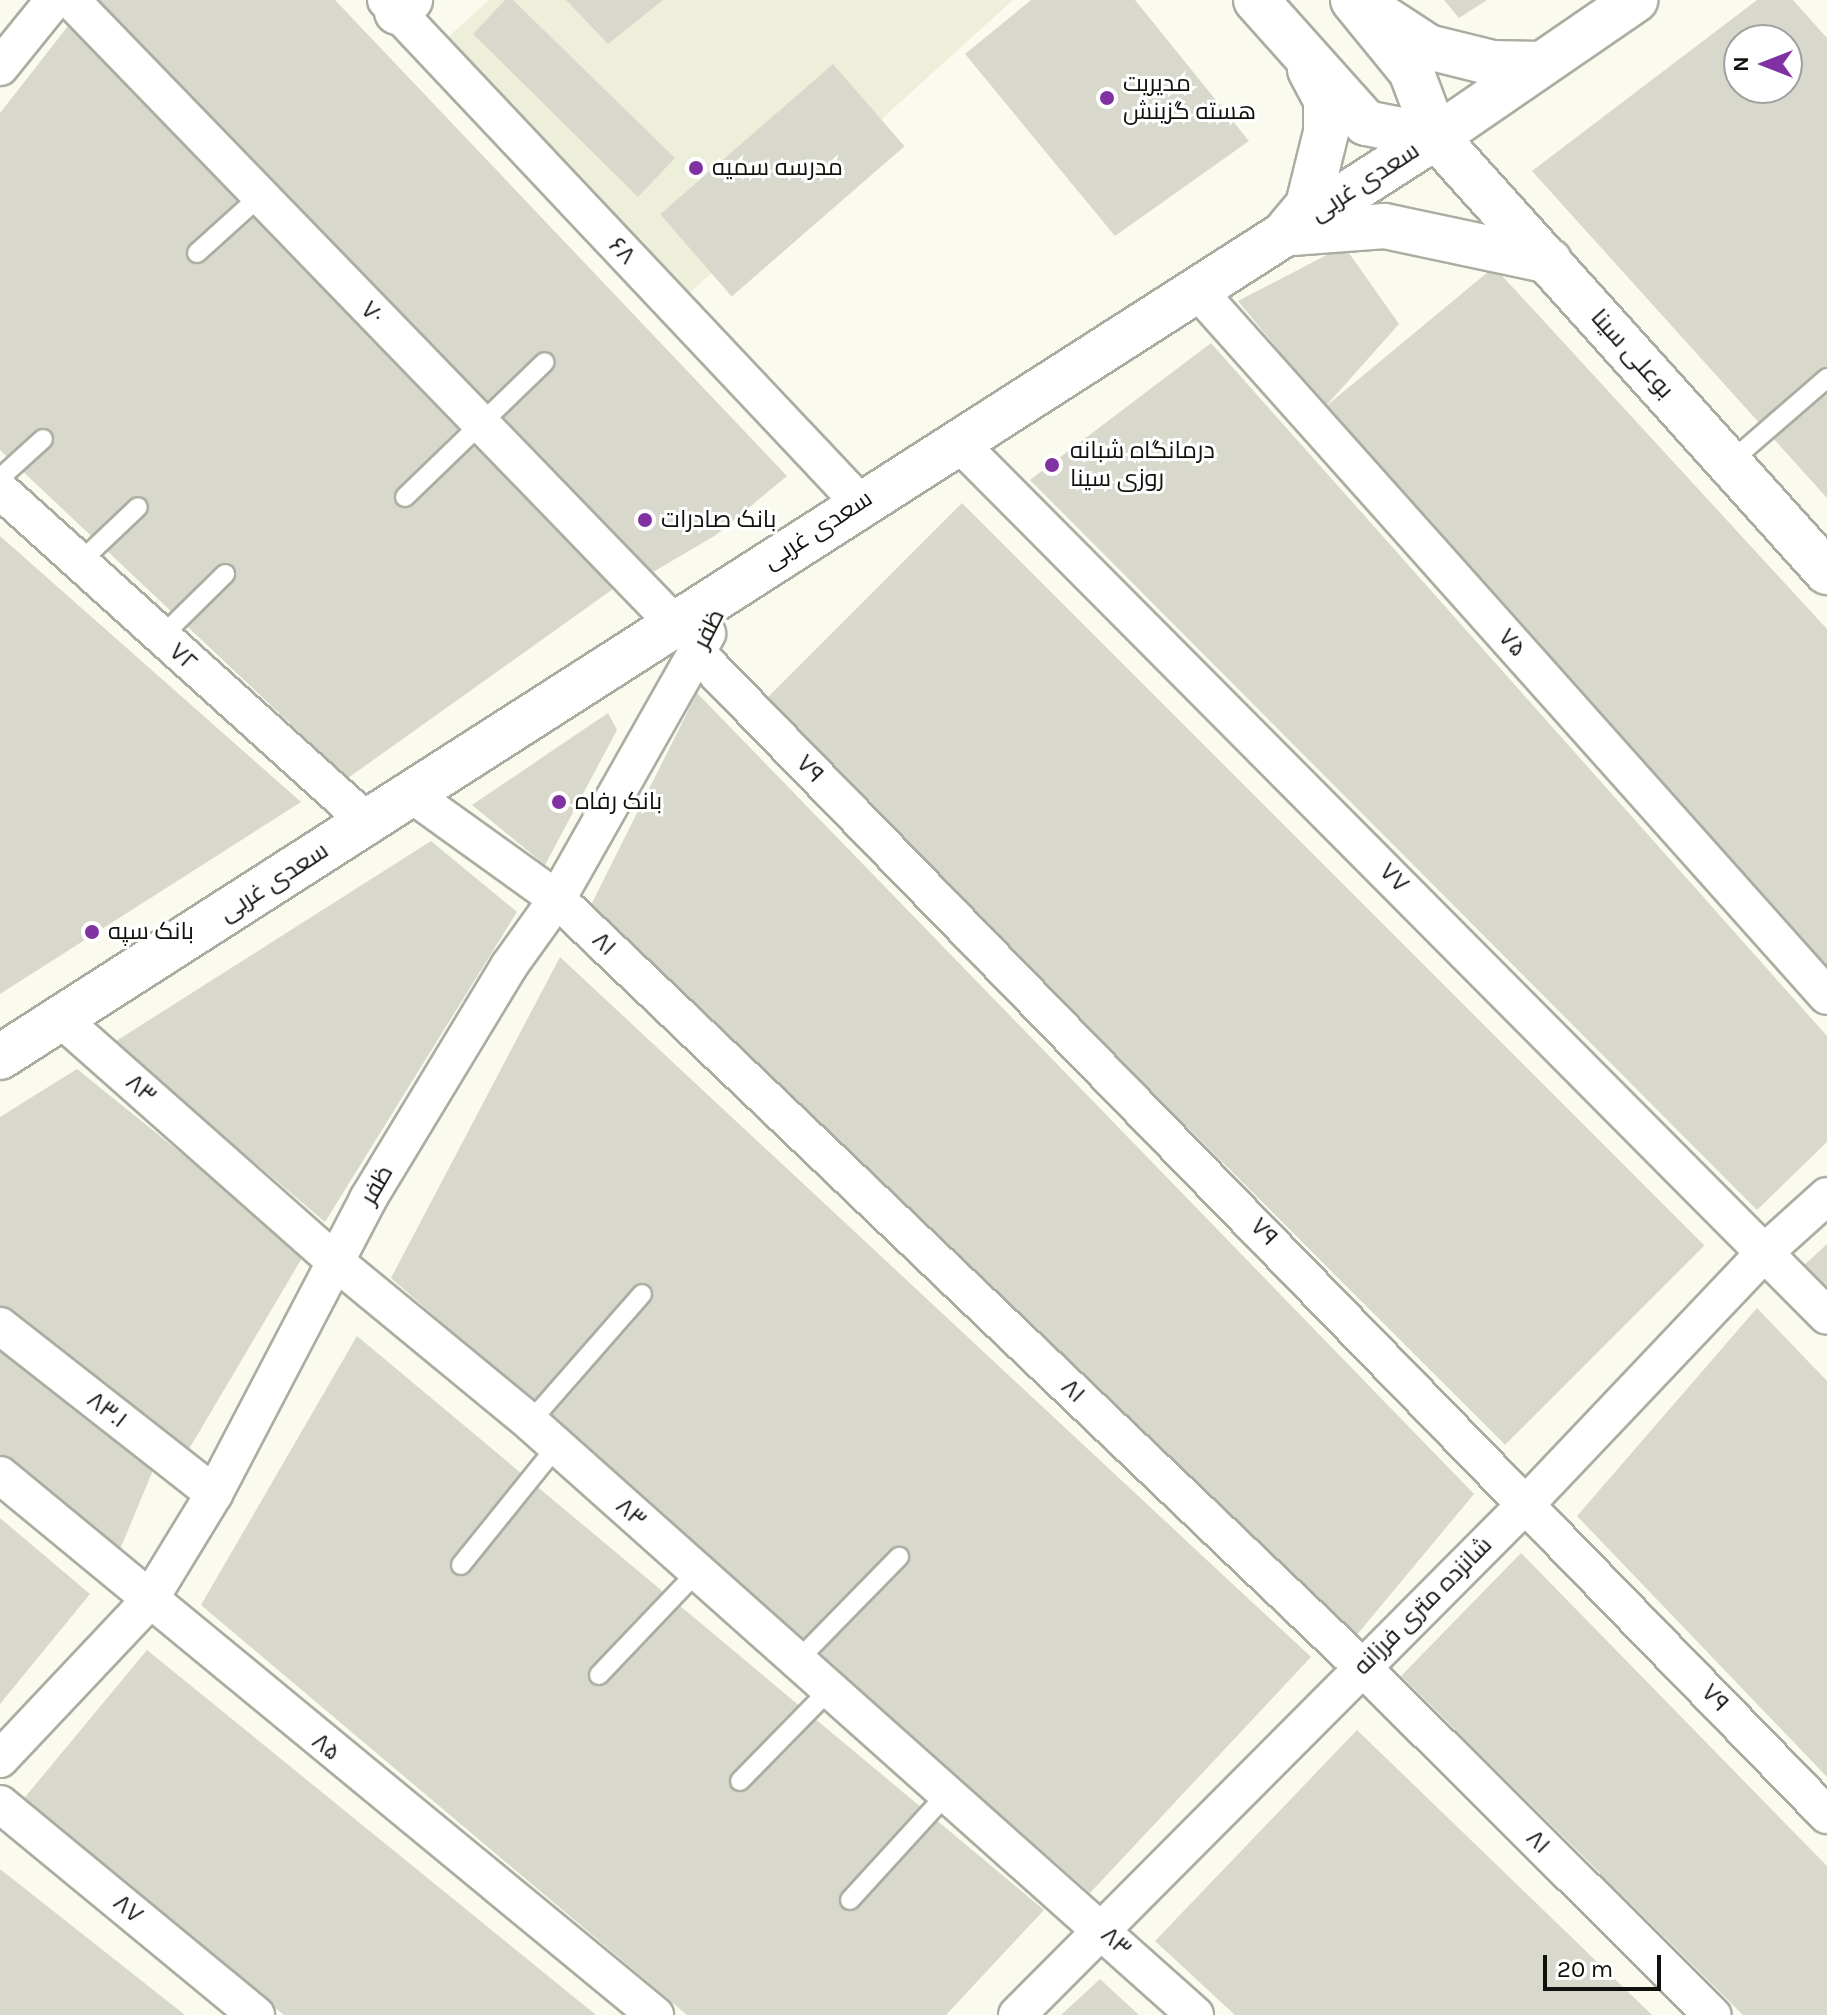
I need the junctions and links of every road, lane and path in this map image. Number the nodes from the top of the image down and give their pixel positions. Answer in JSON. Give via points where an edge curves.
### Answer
{"nodes":[{"id":1,"x":54,"y":0,"type":"edge"},
{"id":2,"x":71,"y":0,"type":"edge"},
{"id":3,"x":1256,"y":0,"type":"edge"},
{"id":4,"x":1354,"y":0,"type":"edge"},
{"id":5,"x":1635,"y":0,"type":"edge"},
{"id":6,"x":398,"y":4,"type":"edge"},
{"id":7,"x":1296,"y":43,"type":"junction"},
{"id":8,"x":1541,"y":64,"type":"junction"},
{"id":9,"x":0,"y":67,"type":"edge"},
{"id":10,"x":1436,"y":137,"type":"junction"},
{"id":11,"x":260,"y":196,"type":"junction"},
{"id":12,"x":1285,"y":233,"type":"junction"},
{"id":13,"x":197,"y":253,"type":"dead end"},
{"id":14,"x":1549,"y":261,"type":"junction"},
{"id":15,"x":1197,"y":290,"type":"junction"},
{"id":16,"x":545,"y":362,"type":"dead end"},
{"id":17,"x":1827,"y":378,"type":"edge"},
{"id":18,"x":480,"y":424,"type":"junction"},
{"id":19,"x":43,"y":439,"type":"dead end"},
{"id":20,"x":958,"y":442,"type":"junction"},
{"id":21,"x":1729,"y":463,"type":"junction"},
{"id":22,"x":0,"y":478,"type":"edge"},
{"id":23,"x":0,"y":490,"type":"edge"},
{"id":24,"x":405,"y":497,"type":"dead end"},
{"id":25,"x":859,"y":502,"type":"junction"},
{"id":26,"x":138,"y":507,"type":"dead end"},
{"id":27,"x":79,"y":563,"type":"junction"},
{"id":28,"x":1827,"y":572,"type":"edge"},
{"id":29,"x":225,"y":574,"type":"dead end"},
{"id":30,"x":161,"y":637,"type":"junction"},
{"id":31,"x":686,"y":639,"type":"junction"},
{"id":32,"x":411,"y":794,"type":"junction"},
{"id":33,"x":367,"y":822,"type":"junction"},
{"id":34,"x":557,"y":899,"type":"junction"},
{"id":35,"x":1827,"y":996,"type":"edge"},
{"id":36,"x":61,"y":1019,"type":"junction"},
{"id":37,"x":6,"y":1045,"type":"edge"},
{"id":38,"x":1827,"y":1196,"type":"edge"},
{"id":39,"x":1766,"y":1251,"type":"junction"},
{"id":40,"x":336,"y":1262,"type":"junction"},
{"id":41,"x":642,"y":1294,"type":"dead end"},
{"id":42,"x":1827,"y":1316,"type":"edge"},
{"id":43,"x":0,"y":1326,"type":"edge"},
{"id":44,"x":530,"y":1422,"type":"junction"},
{"id":45,"x":557,"y":1446,"type":"junction"},
{"id":46,"x":0,"y":1475,"type":"edge"},
{"id":47,"x":214,"y":1494,"type":"junction"},
{"id":48,"x":1528,"y":1502,"type":"junction"},
{"id":49,"x":899,"y":1557,"type":"dead end"},
{"id":50,"x":461,"y":1565,"type":"dead end"},
{"id":51,"x":697,"y":1572,"type":"junction"},
{"id":52,"x":148,"y":1602,"type":"junction"},
{"id":53,"x":797,"y":1661,"type":"junction"},
{"id":54,"x":1362,"y":1667,"type":"junction"},
{"id":55,"x":599,"y":1675,"type":"dead end"},
{"id":56,"x":829,"y":1690,"type":"junction"},
{"id":57,"x":0,"y":1759,"type":"edge"},
{"id":58,"x":740,"y":1781,"type":"dead end"},
{"id":59,"x":946,"y":1795,"type":"junction"},
{"id":60,"x":0,"y":1804,"type":"edge"},
{"id":61,"x":1827,"y":1815,"type":"edge"},
{"id":62,"x":850,"y":1900,"type":"dead end"},
{"id":63,"x":1103,"y":1930,"type":"junction"},
{"id":64,"x":256,"y":2015,"type":"edge"},
{"id":65,"x":655,"y":2015,"type":"edge"},
{"id":66,"x":1017,"y":2015,"type":"edge"},
{"id":67,"x":1195,"y":2015,"type":"edge"},
{"id":68,"x":1712,"y":2015,"type":"edge"}],
"edges":[{"from":1,"to":9,"type":"street"},
{"from":2,"to":11,"type":"street","name":"۷۰"},
{"from":3,"to":7,"type":"main road"},
{"from":4,"to":8,"type":"main road","via":[[1428,47],[1492,63]]},
{"from":4,"to":10,"type":"main road","via":[[1411,71]]},
{"from":5,"to":8,"type":"main road","name":"سعدی غربی"},
{"from":6,"to":25,"type":"street","name":"۶۸"},
{"from":7,"to":10,"type":"main road","via":[[1366,123]]},
{"from":7,"to":12,"type":"main road","via":[[1326,100],[1326,132],[1308,205]]},
{"from":8,"to":10,"type":"main road","name":"سعدی غربی"},
{"from":10,"to":12,"type":"main road","name":"سعدی غربی"},
{"from":10,"to":14,"type":"main road","name":"بوعلی سینا"},
{"from":11,"to":13,"type":"lane"},
{"from":11,"to":18,"type":"street","name":"۷۰"},
{"from":12,"to":14,"type":"main road","via":[[1385,226]]},
{"from":12,"to":15,"type":"main road","name":"سعدی غربی"},
{"from":14,"to":21,"type":"main road","name":"بوعلی سینا"},
{"from":15,"to":20,"type":"main road","name":"سعدی غربی"},
{"from":15,"to":35,"type":"street","name":"۷۵"},
{"from":16,"to":18,"type":"lane"},
{"from":17,"to":21,"type":"lane"},
{"from":18,"to":24,"type":"lane"},
{"from":18,"to":31,"type":"street","name":"۷۰"},
{"from":19,"to":22,"type":"lane"},
{"from":20,"to":25,"type":"main road","name":"سعدی غربی"},
{"from":20,"to":39,"type":"street","name":"۷۷"},
{"from":21,"to":28,"type":"main road","name":"بوعلی سینا"},
{"from":23,"to":27,"type":"street","name":"۷۲"},
{"from":25,"to":31,"type":"main road","name":"سعدی غربی","via":[[729,590]]},
{"from":26,"to":27,"type":"lane"},
{"from":27,"to":30,"type":"street","name":"۷۲"},
{"from":29,"to":30,"type":"lane"},
{"from":30,"to":33,"type":"street","name":"۷۲"},
{"from":31,"to":32,"type":"main road","name":"سعدی غربی"},
{"from":31,"to":34,"type":"street","name":"ظفر"},
{"from":31,"to":48,"type":"street","name":"۷۹"},
{"from":32,"to":33,"type":"main road","name":"سعدی غربی"},
{"from":32,"to":34,"type":"street","name":"۸۱"},
{"from":33,"to":36,"type":"main road","name":"سعدی غربی"},
{"from":34,"to":40,"type":"street","name":"ظفر","via":[[509,966]]},
{"from":34,"to":54,"type":"street","name":"۸۱"},
{"from":36,"to":37,"type":"main road","name":"سعدی غربی"},
{"from":36,"to":40,"type":"street","name":"۸۳"},
{"from":38,"to":39,"type":"street","name":"شانزده متری فرزانه"},
{"from":39,"to":42,"type":"street","name":"۷۷"},
{"from":39,"to":48,"type":"street","name":"شانزده متری فرزانه"},
{"from":40,"to":44,"type":"street","name":"۸۳"},
{"from":40,"to":47,"type":"street","name":"ظفر"},
{"from":41,"to":44,"type":"lane"},
{"from":43,"to":47,"type":"street","name":"۸۳.۱"},
{"from":44,"to":45,"type":"street","name":"۸۳"},
{"from":45,"to":50,"type":"lane"},
{"from":45,"to":51,"type":"street","name":"۸۳"},
{"from":46,"to":52,"type":"street","name":"۸۵"},
{"from":47,"to":52,"type":"street","name":"ظفر"},
{"from":48,"to":54,"type":"street","name":"شانزده متری فرزانه"},
{"from":48,"to":61,"type":"street","name":"۷۹"},
{"from":49,"to":53,"type":"lane"},
{"from":51,"to":53,"type":"street","name":"۸۳"},
{"from":51,"to":55,"type":"lane"},
{"from":52,"to":57,"type":"street","name":"ظفر"},
{"from":52,"to":65,"type":"street","name":"۸۵"},
{"from":53,"to":56,"type":"street","name":"۸۳"},
{"from":54,"to":63,"type":"street","name":"شانزده متری فرزانه"},
{"from":54,"to":68,"type":"street","name":"۸۱"},
{"from":56,"to":58,"type":"lane"},
{"from":56,"to":59,"type":"street","name":"۸۳"},
{"from":59,"to":62,"type":"lane"},
{"from":59,"to":63,"type":"street","name":"۸۳"},
{"from":60,"to":64,"type":"street","name":"۸۷"},
{"from":63,"to":66,"type":"street","name":"شانزده متری فرزانه"},
{"from":63,"to":67,"type":"street","name":"۸۳"}]}
